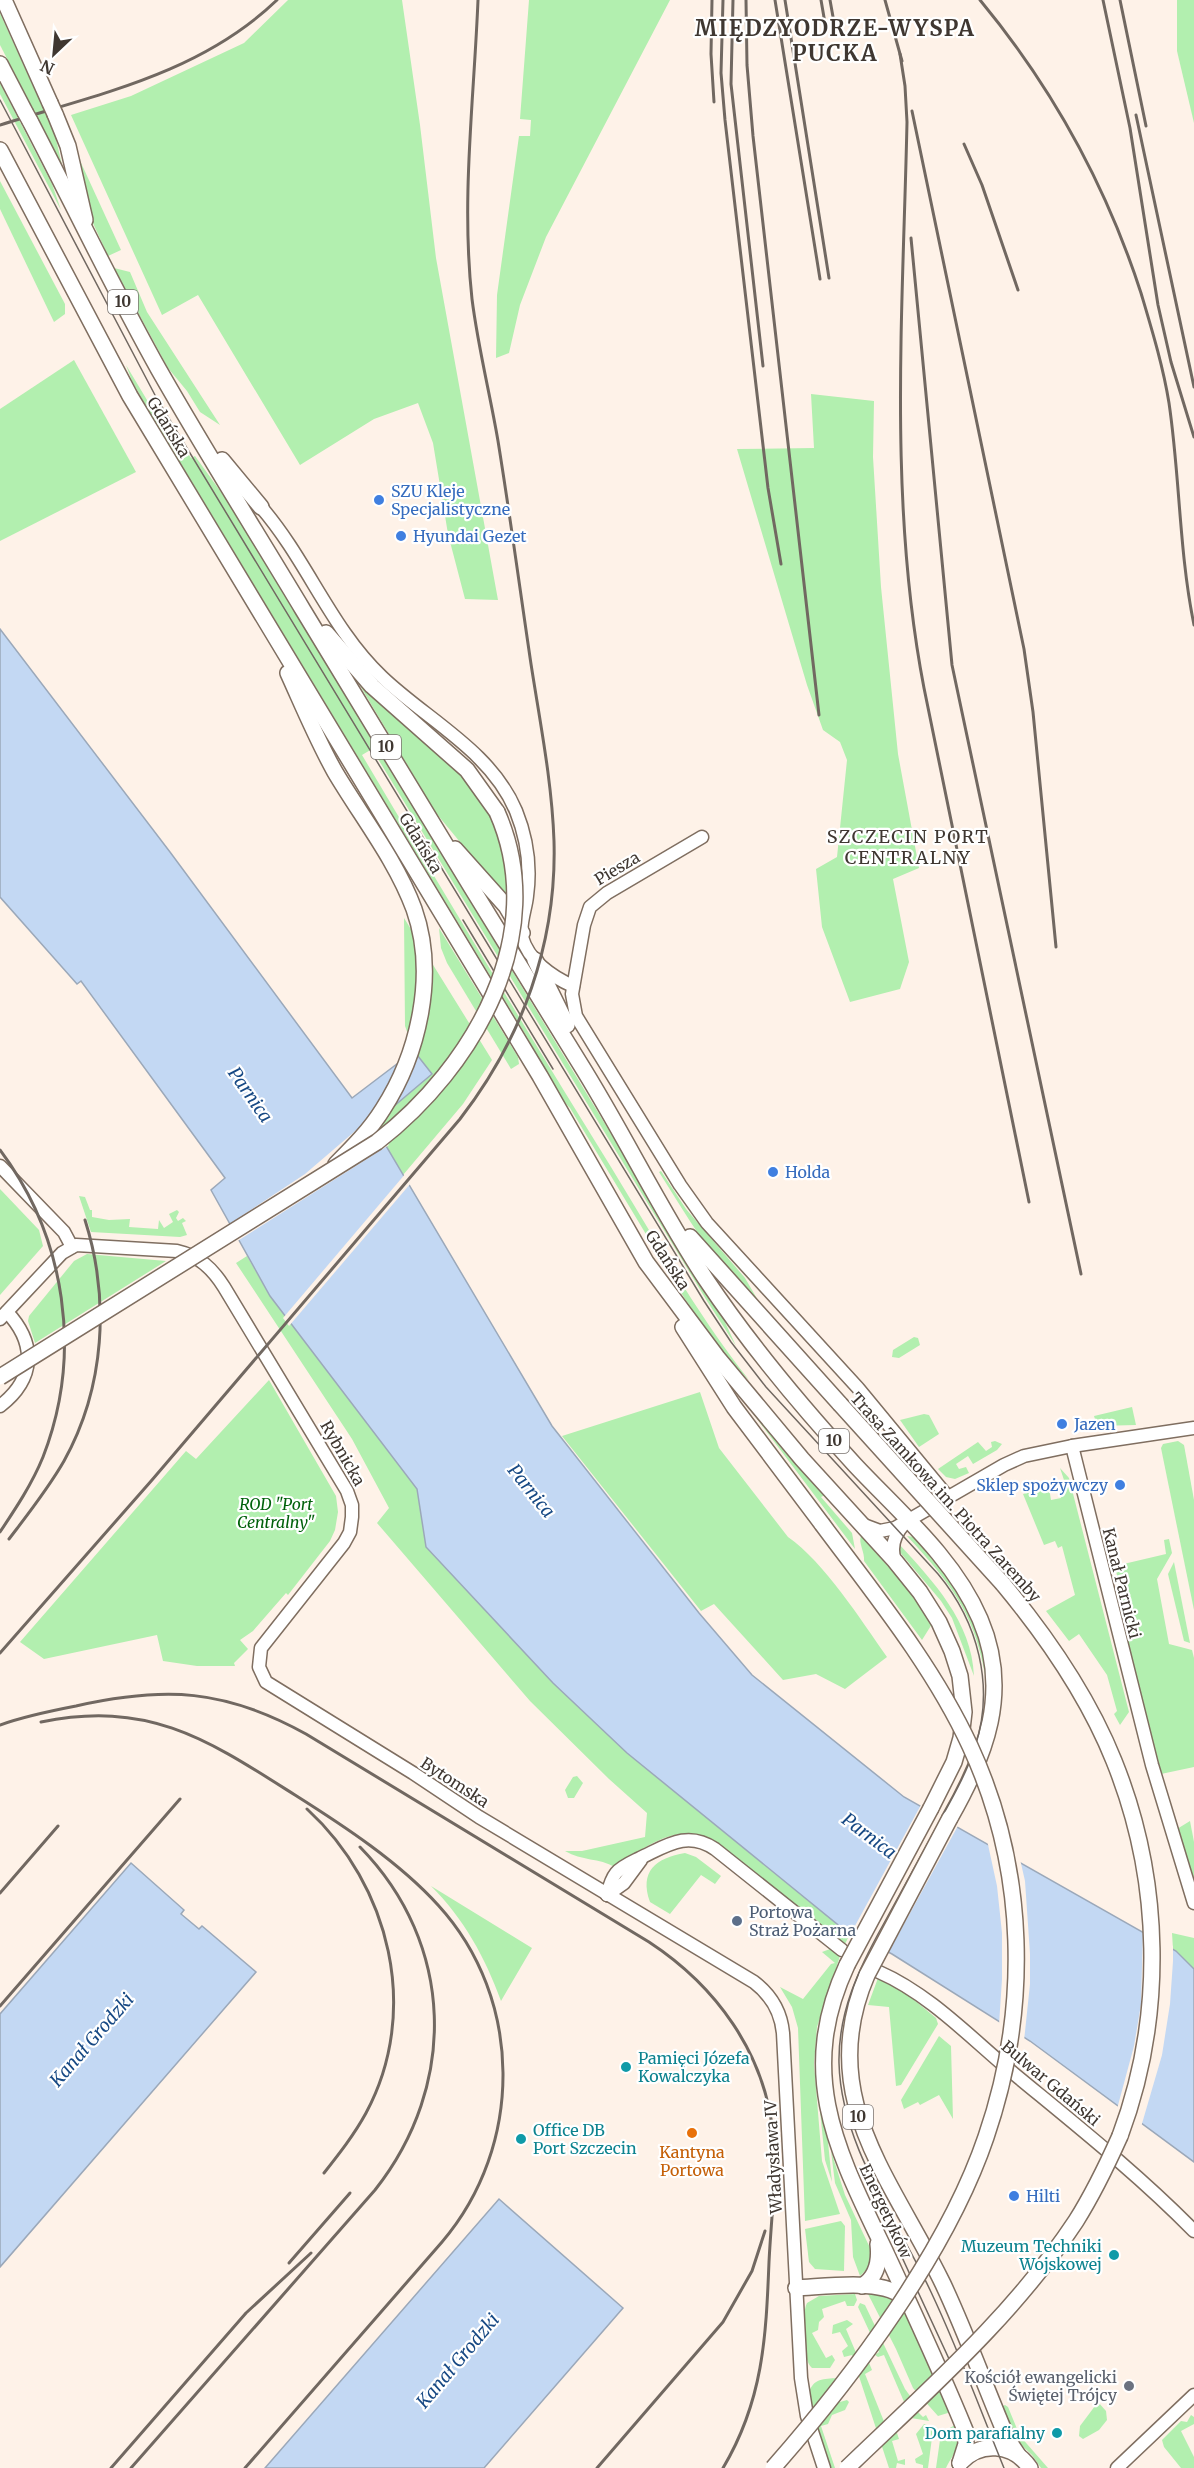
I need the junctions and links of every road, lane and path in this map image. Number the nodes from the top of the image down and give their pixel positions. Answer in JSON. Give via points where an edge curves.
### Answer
{"nodes":[{"id":1,"x":4,"y":0,"type":"edge"},
{"id":2,"x":0,"y":64,"type":"edge"},
{"id":3,"x":0,"y":150,"type":"edge"},
{"id":4,"x":87,"y":232,"type":"junction"},
{"id":5,"x":190,"y":424,"type":"junction"},
{"id":6,"x":261,"y":507,"type":"joint"},
{"id":7,"x":280,"y":572,"type":"junction"},
{"id":8,"x":266,"y":621,"type":"junction"},
{"id":9,"x":435,"y":829,"type":"junction"},
{"id":10,"x":702,"y":837,"type":"dead end"},
{"id":11,"x":522,"y":933,"type":"junction"},
{"id":12,"x":535,"y":960,"type":"junction"},
{"id":13,"x":573,"y":986,"type":"junction"},
{"id":14,"x":584,"y":1069,"type":"junction"},
{"id":15,"x":0,"y":1166,"type":"edge"},
{"id":16,"x":642,"y":1172,"type":"junction"},
{"id":17,"x":323,"y":1175,"type":"junction"},
{"id":18,"x":72,"y":1246,"type":"junction"},
{"id":19,"x":646,"y":1262,"type":"junction"},
{"id":20,"x":3,"y":1316,"type":"edge"},
{"id":21,"x":0,"y":1377,"type":"edge"},
{"id":22,"x":0,"y":1406,"type":"edge"},
{"id":23,"x":1194,"y":1428,"type":"edge"},
{"id":24,"x":1072,"y":1446,"type":"junction"},
{"id":25,"x":948,"y":1497,"type":"junction"},
{"id":26,"x":858,"y":1521,"type":"junction"},
{"id":27,"x":907,"y":1521,"type":"junction"},
{"id":28,"x":895,"y":1561,"type":"junction"},
{"id":29,"x":259,"y":1669,"type":"joint"},
{"id":30,"x":607,"y":1895,"type":"junction"},
{"id":31,"x":1194,"y":1903,"type":"edge"},
{"id":32,"x":641,"y":1914,"type":"joint"},
{"id":33,"x":845,"y":1958,"type":"junction"},
{"id":34,"x":873,"y":1973,"type":"junction"},
{"id":35,"x":872,"y":2224,"type":"junction"},
{"id":36,"x":1194,"y":2231,"type":"edge"},
{"id":37,"x":862,"y":2286,"type":"junction"},
{"id":38,"x":795,"y":2288,"type":"junction"},
{"id":39,"x":908,"y":2300,"type":"junction"},
{"id":40,"x":1194,"y":2395,"type":"edge"},
{"id":41,"x":1018,"y":2455,"type":"junction"},
{"id":42,"x":958,"y":2466,"type":"edge"},
{"id":43,"x":773,"y":2468,"type":"edge"},
{"id":44,"x":824,"y":2468,"type":"edge"},
{"id":45,"x":847,"y":2468,"type":"edge"},
{"id":46,"x":1030,"y":2468,"type":"edge"},
{"id":47,"x":1117,"y":2468,"type":"edge"}],
"edges":[{"from":1,"to":4,"type":"main road","via":[[68,146]]},
{"from":2,"to":4,"type":"main road","number":"10"},
{"from":3,"to":8,"type":"main road","name":"Gdańska","number":"10","via":[[130,396]]},
{"from":4,"to":5,"type":"main road","name":"Gdańska","number":"10"},
{"from":5,"to":6,"type":"main road"},
{"from":5,"to":7,"type":"main road","name":"Gdańska","number":"10"},
{"from":6,"to":11,"type":"street","via":[[286,538],[357,651],[390,685],[482,761],[508,795],[520,822],[528,861]]},
{"from":7,"to":9,"type":"main road","name":"Gdańska","number":"10"},
{"from":7,"to":17,"type":"main road","bridge":true,"via":[[345,657],[382,696],[467,770],[497,812],[513,861],[515,907],[503,965],[478,1026],[446,1076],[411,1114],[377,1143]]},
{"from":8,"to":17,"type":"main road","bridge":true,"via":[[324,751],[401,882],[414,911],[424,959],[423,992],[410,1050],[389,1100],[366,1132]]},
{"from":8,"to":19,"type":"main road","name":"Gdańska","number":"10","via":[[540,1076]]},
{"from":9,"to":11,"type":"main road","via":[[491,887]]},
{"from":9,"to":14,"type":"main road","name":"Gdańska","number":"10"},
{"from":10,"to":13,"type":"street","name":"Piesza","via":[[592,903]]},
{"from":11,"to":12,"type":"street"},
{"from":12,"to":13,"type":"street"},
{"from":12,"to":14,"type":"main road","via":[[578,1042]]},
{"from":13,"to":25,"type":"street","via":[[572,1005],[580,1023],[697,1210],[858,1388]]},
{"from":14,"to":16,"type":"main road","name":"Gdańska","number":"10"},
{"from":15,"to":18,"type":"street","via":[[64,1232]]},
{"from":16,"to":27,"type":"main road","name":"Gdańska","number":"10","via":[[703,1274],[754,1346]]},
{"from":16,"to":45,"type":"main road","name":"Trasa Zamkowa im. Piotra Zaremby","bridge":true,"via":[[706,1258],[1003,1584],[1038,1629],[1075,1684],[1114,1761],[1131,1810],[1144,1870],[1152,1948],[1146,2038],[1131,2102],[1109,2160],[1077,2219],[1036,2275],[936,2382]]},
{"from":17,"to":21,"type":"main road","bridge":true},
{"from":18,"to":20,"type":"street"},
{"from":18,"to":29,"type":"street","name":"Rybnicka","via":[[165,1250],[196,1258],[211,1269],[347,1491],[352,1522],[346,1539],[264,1644]]},
{"from":19,"to":26,"type":"main road","name":"Gdańska","number":"10","via":[[717,1357]]},
{"from":19,"to":43,"type":"main road","bridge":true,"via":[[720,1386],[925,1667],[957,1720],[1000,1830],[1016,1934],[1016,1993],[1000,2090],[980,2154],[956,2207],[892,2313]]},
{"from":20,"to":22,"type":"street","via":[[23,1332],[28,1364],[20,1387]]},
{"from":23,"to":24,"type":"street"},
{"from":24,"to":25,"type":"street","via":[[1014,1460]]},
{"from":24,"to":31,"type":"street","name":"Kanał Parnicki","via":[[1152,1765]]},
{"from":25,"to":27,"type":"street"},
{"from":26,"to":27,"type":"street","via":[[880,1531]]},
{"from":26,"to":28,"type":"main road","name":"Gdańska","number":"10"},
{"from":27,"to":28,"type":"street","via":[[894,1540]]},
{"from":27,"to":34,"type":"main road","name":"Gdańska","number":"10","bridge":true,"via":[[942,1558],[981,1621],[991,1656],[994,1695],[988,1737],[977,1769]]},
{"from":28,"to":33,"type":"main road","name":"Gdańska","number":"10","bridge":true,"via":[[939,1622],[963,1689],[964,1720],[959,1748],[948,1775]]},
{"from":29,"to":30,"type":"street","name":"Bytomska","via":[[271,1687]]},
{"from":30,"to":32,"type":"street","name":"Bytomska"},
{"from":30,"to":33,"type":"street","via":[[616,1872],[642,1857],[672,1842],[705,1843]]},
{"from":32,"to":38,"type":"street","name":"Władysława IV","via":[[757,1984],[778,2011],[783,2033]]},
{"from":33,"to":35,"type":"main road","name":"Energetyków","number":"10","via":[[824,2046],[824,2086],[837,2145]]},
{"from":34,"to":36,"type":"street","name":"Bulwar Gdański","via":[[917,1993],[1132,2172]]},
{"from":34,"to":41,"type":"main road","name":"Energetyków","number":"10","via":[[856,2005],[850,2047],[851,2083],[859,2120],[942,2284],[1008,2440]]},
{"from":35,"to":37,"type":"main road","via":[[879,2260],[873,2277]]},
{"from":35,"to":39,"type":"main road","name":"Energetyków","number":"10"},
{"from":37,"to":38,"type":"main road"},
{"from":37,"to":39,"type":"main road","via":[[890,2289]]},
{"from":38,"to":44,"type":"street","name":"Władysława IV","via":[[807,2416]]},
{"from":39,"to":42,"type":"main road","name":"Energetyków","number":"10","via":[[965,2430],[966,2444]]},
{"from":40,"to":47,"type":"street"},
{"from":41,"to":42,"type":"main road","via":[[1004,2448],[988,2447],[973,2452]]},
{"from":41,"to":46,"type":"main road","name":"Energetyków"}]}
